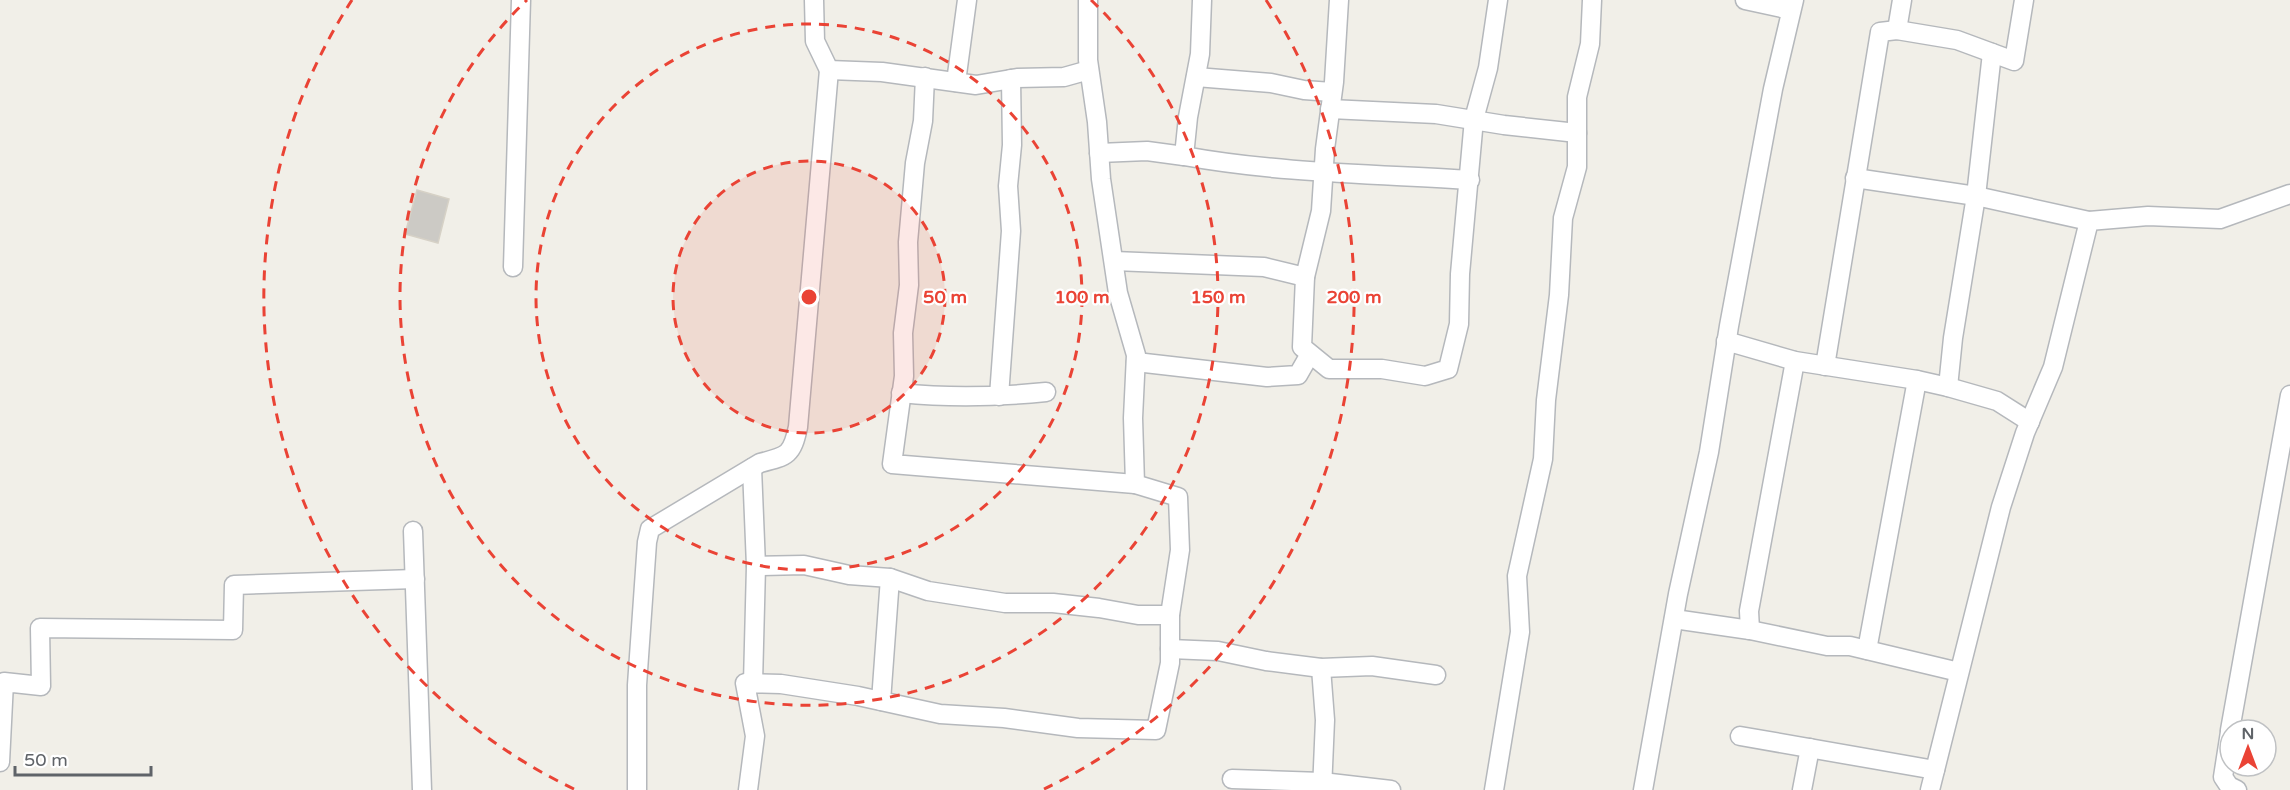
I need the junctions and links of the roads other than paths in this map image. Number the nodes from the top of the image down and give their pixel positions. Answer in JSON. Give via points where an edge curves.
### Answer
{"nodes":[{"id":1,"x":521,"y":0,"type":"edge"},
{"id":2,"x":814,"y":0,"type":"edge"},
{"id":3,"x":967,"y":0,"type":"edge"},
{"id":4,"x":1088,"y":0,"type":"edge"},
{"id":5,"x":1202,"y":0,"type":"edge"},
{"id":6,"x":1339,"y":0,"type":"edge"},
{"id":7,"x":1498,"y":0,"type":"edge"},
{"id":8,"x":1592,"y":0,"type":"edge"},
{"id":9,"x":1745,"y":0,"type":"edge"},
{"id":10,"x":1902,"y":0,"type":"edge"},
{"id":11,"x":2024,"y":0,"type":"edge"},
{"id":12,"x":1793,"y":5,"type":"edge"},
{"id":13,"x":1897,"y":30,"type":"junction"},
{"id":14,"x":1992,"y":53,"type":"junction"},
{"id":15,"x":829,"y":70,"type":"junction"},
{"id":16,"x":1089,"y":70,"type":"junction"},
{"id":17,"x":925,"y":77,"type":"junction"},
{"id":18,"x":1196,"y":77,"type":"junction"},
{"id":19,"x":1011,"y":79,"type":"junction"},
{"id":20,"x":956,"y":82,"type":"junction"},
{"id":21,"x":1331,"y":101,"type":"junction"},
{"id":22,"x":1474,"y":119,"type":"junction"},
{"id":23,"x":1577,"y":133,"type":"junction"},
{"id":24,"x":1099,"y":153,"type":"junction"},
{"id":25,"x":1184,"y":156,"type":"junction"},
{"id":26,"x":1324,"y":171,"type":"junction"},
{"id":27,"x":1855,"y":178,"type":"junction"},
{"id":28,"x":1470,"y":180,"type":"junction"},
{"id":29,"x":1976,"y":196,"type":"junction"},
{"id":30,"x":2287,"y":199,"type":"edge"},
{"id":31,"x":2089,"y":221,"type":"junction"},
{"id":32,"x":1114,"y":261,"type":"junction"},
{"id":33,"x":513,"y":267,"type":"dead end"},
{"id":34,"x":1305,"y":277,"type":"junction"},
{"id":35,"x":1726,"y":341,"type":"junction"},
{"id":36,"x":1310,"y":354,"type":"junction"},
{"id":37,"x":1795,"y":361,"type":"junction"},
{"id":38,"x":1136,"y":362,"type":"junction"},
{"id":39,"x":1825,"y":366,"type":"junction"},
{"id":40,"x":1917,"y":380,"type":"junction"},
{"id":41,"x":1948,"y":387,"type":"junction"},
{"id":42,"x":1046,"y":392,"type":"dead end"},
{"id":43,"x":901,"y":393,"type":"junction"},
{"id":44,"x":2290,"y":395,"type":"edge"},
{"id":45,"x":999,"y":396,"type":"junction"},
{"id":46,"x":2030,"y":422,"type":"junction"},
{"id":47,"x":752,"y":468,"type":"junction"},
{"id":48,"x":1135,"y":484,"type":"junction"},
{"id":49,"x":413,"y":531,"type":"dead end"},
{"id":50,"x":756,"y":566,"type":"junction"},
{"id":51,"x":890,"y":578,"type":"junction"},
{"id":52,"x":415,"y":579,"type":"junction"},
{"id":53,"x":1170,"y":615,"type":"junction"},
{"id":54,"x":1674,"y":619,"type":"junction"},
{"id":55,"x":1750,"y":630,"type":"junction"},
{"id":56,"x":1170,"y":649,"type":"junction"},
{"id":57,"x":1867,"y":650,"type":"junction"},
{"id":58,"x":1321,"y":668,"type":"junction"},
{"id":59,"x":1959,"y":672,"type":"junction"},
{"id":60,"x":1436,"y":675,"type":"dead end"},
{"id":61,"x":753,"y":684,"type":"junction"},
{"id":62,"x":881,"y":701,"type":"junction"},
{"id":63,"x":2232,"y":718,"type":"edge"},
{"id":64,"x":1740,"y":736,"type":"dead end"},
{"id":65,"x":1810,"y":748,"type":"junction"},
{"id":66,"x":0,"y":762,"type":"edge"},
{"id":67,"x":1935,"y":770,"type":"junction"},
{"id":68,"x":2224,"y":778,"type":"edge"},
{"id":69,"x":1233,"y":779,"type":"dead end"},
{"id":70,"x":1322,"y":786,"type":"edge"},
{"id":71,"x":422,"y":790,"type":"edge"},
{"id":72,"x":637,"y":790,"type":"edge"},
{"id":73,"x":748,"y":790,"type":"edge"},
{"id":74,"x":1391,"y":790,"type":"edge"},
{"id":75,"x":1494,"y":790,"type":"edge"},
{"id":76,"x":1643,"y":790,"type":"edge"},
{"id":77,"x":1802,"y":790,"type":"edge"},
{"id":78,"x":1930,"y":790,"type":"edge"},
{"id":79,"x":2237,"y":790,"type":"edge"}],
"edges":[{"from":1,"to":33,"type":"street"},
{"from":2,"to":15,"type":"street","via":[[815,42]]},
{"from":3,"to":20,"type":"street"},
{"from":4,"to":16,"type":"street"},
{"from":5,"to":18,"type":"street"},
{"from":6,"to":21,"type":"street"},
{"from":7,"to":22,"type":"street","via":[[1488,68]]},
{"from":8,"to":23,"type":"street","via":[[1590,44],[1577,97]]},
{"from":9,"to":12,"type":"street"},
{"from":10,"to":13,"type":"street"},
{"from":11,"to":14,"type":"street","via":[[2014,61]]},
{"from":12,"to":35,"type":"street","via":[[1773,89]]},
{"from":13,"to":14,"type":"street","via":[[1956,40]]},
{"from":13,"to":27,"type":"street","via":[[1880,32]]},
{"from":14,"to":29,"type":"street"},
{"from":15,"to":17,"type":"street"},
{"from":15,"to":47,"type":"street","via":[[798,427],[794,446],[780,458]]},
{"from":16,"to":19,"type":"street","via":[[1064,77]]},
{"from":16,"to":24,"type":"street"},
{"from":17,"to":20,"type":"street"},
{"from":17,"to":43,"type":"street","via":[[909,221]]},
{"from":18,"to":21,"type":"street","via":[[1271,82]]},
{"from":18,"to":25,"type":"street"},
{"from":19,"to":20,"type":"street","via":[[976,85]]},
{"from":19,"to":45,"type":"street","via":[[1011,231]]},
{"from":21,"to":22,"type":"street"},
{"from":21,"to":26,"type":"street"},
{"from":22,"to":23,"type":"street"},
{"from":22,"to":28,"type":"street"},
{"from":23,"to":75,"type":"street","via":[[1577,166],[1563,218],[1543,459],[1517,576],[1520,632]]},
{"from":24,"to":25,"type":"street","via":[[1147,150]]},
{"from":24,"to":32,"type":"street"},
{"from":25,"to":26,"type":"street","via":[[1236,165]]},
{"from":26,"to":28,"type":"street"},
{"from":26,"to":34,"type":"street","via":[[1321,211]]},
{"from":27,"to":29,"type":"street"},
{"from":27,"to":39,"type":"street"},
{"from":28,"to":36,"type":"street","via":[[1459,324],[1448,369],[1425,376],[1382,369],[1329,369]]},
{"from":29,"to":31,"type":"street"},
{"from":29,"to":41,"type":"street"},
{"from":30,"to":31,"type":"street","via":[[2220,219],[2148,216]]},
{"from":31,"to":46,"type":"street","via":[[2053,367]]},
{"from":32,"to":34,"type":"street","via":[[1264,267]]},
{"from":32,"to":38,"type":"street"},
{"from":34,"to":36,"type":"street","via":[[1302,347]]},
{"from":35,"to":37,"type":"street"},
{"from":35,"to":54,"type":"street","via":[[1709,452]]},
{"from":36,"to":38,"type":"street","via":[[1298,375],[1267,377]]},
{"from":37,"to":39,"type":"street"},
{"from":37,"to":55,"type":"street","via":[[1749,611]]},
{"from":38,"to":48,"type":"street"},
{"from":39,"to":40,"type":"street"},
{"from":40,"to":41,"type":"street"},
{"from":40,"to":57,"type":"street"},
{"from":41,"to":46,"type":"street","via":[[1997,401]]},
{"from":42,"to":45,"type":"street"},
{"from":43,"to":45,"type":"street"},
{"from":43,"to":48,"type":"street","via":[[892,464]]},
{"from":44,"to":63,"type":"street"},
{"from":46,"to":59,"type":"street","via":[[2001,507]]},
{"from":47,"to":50,"type":"street"},
{"from":47,"to":72,"type":"street","via":[[650,529],[638,685]]},
{"from":48,"to":53,"type":"street","via":[[1178,496],[1180,550]]},
{"from":49,"to":52,"type":"street"},
{"from":50,"to":51,"type":"street","via":[[804,565],[849,575]]},
{"from":50,"to":61,"type":"street"},
{"from":51,"to":53,"type":"street","via":[[928,591],[1005,603],[1053,603],[1138,615]]},
{"from":51,"to":62,"type":"street"},
{"from":52,"to":66,"type":"street","via":[[234,585],[233,630],[40,628],[41,686],[4,682]]},
{"from":52,"to":71,"type":"street"},
{"from":53,"to":56,"type":"street"},
{"from":54,"to":55,"type":"street"},
{"from":54,"to":76,"type":"street"},
{"from":55,"to":57,"type":"street"},
{"from":56,"to":58,"type":"street","via":[[1218,651],[1266,662]]},
{"from":56,"to":62,"type":"street","via":[[1156,730],[1077,728],[940,714]]},
{"from":57,"to":59,"type":"street"},
{"from":58,"to":60,"type":"street","via":[[1372,666]]},
{"from":58,"to":70,"type":"street","via":[[1325,720]]},
{"from":59,"to":67,"type":"street"},
{"from":61,"to":62,"type":"street","via":[[781,684]]},
{"from":61,"to":73,"type":"street","via":[[745,683],[755,736]]},
{"from":64,"to":65,"type":"street"},
{"from":65,"to":67,"type":"street"},
{"from":65,"to":77,"type":"street"},
{"from":67,"to":78,"type":"street"},
{"from":68,"to":79,"type":"street"},
{"from":69,"to":70,"type":"street"},
{"from":70,"to":74,"type":"street"}]}
